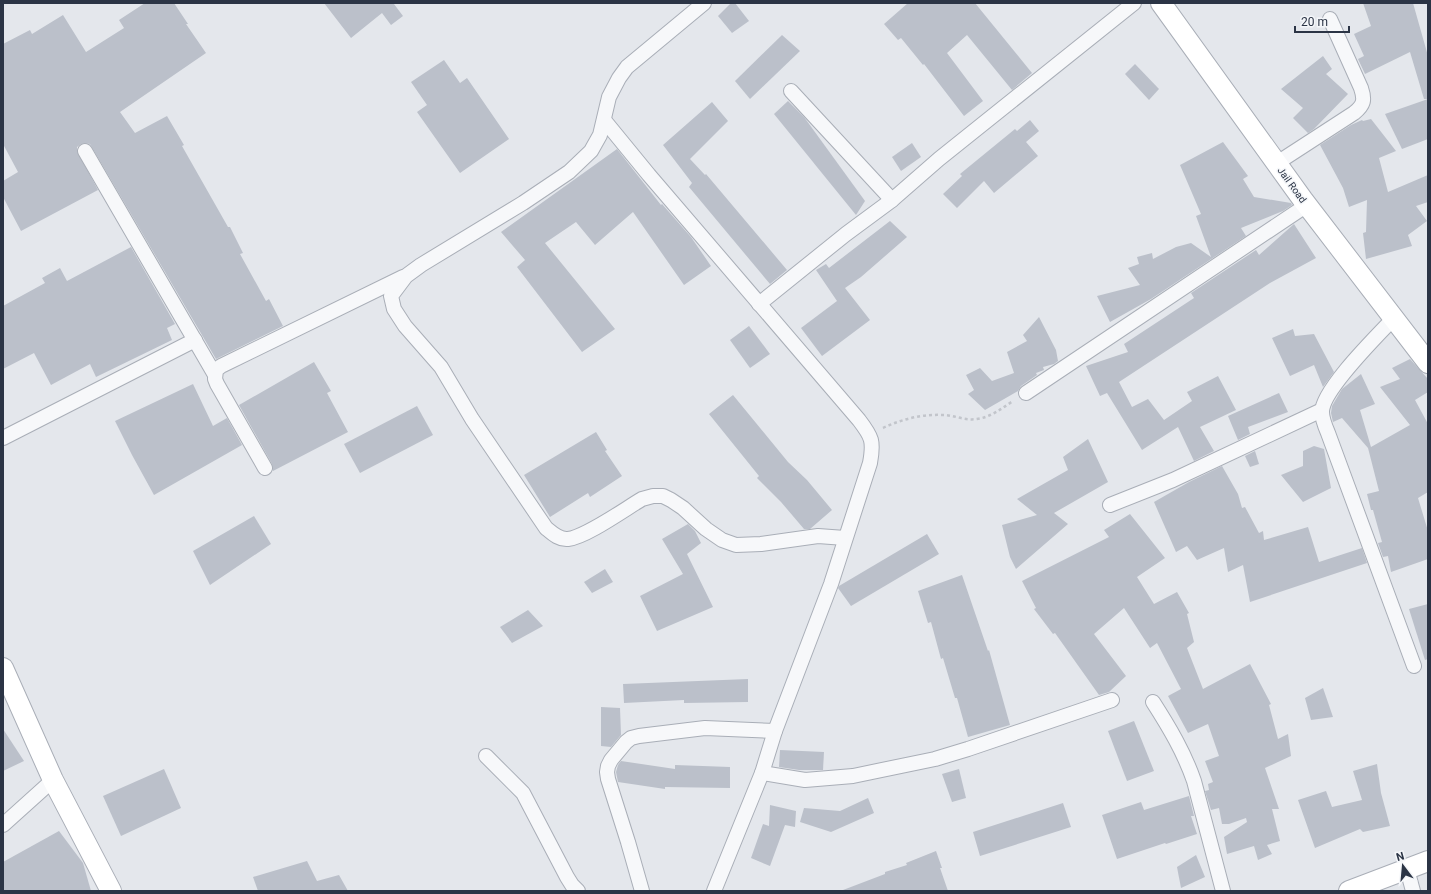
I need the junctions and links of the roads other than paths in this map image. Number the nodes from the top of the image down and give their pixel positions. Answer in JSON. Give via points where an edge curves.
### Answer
{"nodes":[{"id":1,"x":704,"y":3,"type":"edge"},
{"id":2,"x":1134,"y":3,"type":"edge"},
{"id":3,"x":1161,"y":3,"type":"edge"},
{"id":4,"x":1330,"y":19,"type":"dead end"},
{"id":5,"x":791,"y":91,"type":"dead end"},
{"id":6,"x":604,"y":120,"type":"junction"},
{"id":7,"x":86,"y":151,"type":"dead end"},
{"id":8,"x":1277,"y":163,"type":"junction"},
{"id":9,"x":892,"y":200,"type":"junction"},
{"id":10,"x":1306,"y":205,"type":"junction"},
{"id":11,"x":406,"y":276,"type":"junction"},
{"id":12,"x":759,"y":304,"type":"junction"},
{"id":13,"x":1393,"y":319,"type":"junction"},
{"id":14,"x":194,"y":340,"type":"junction"},
{"id":15,"x":1428,"y":364,"type":"edge"},
{"id":16,"x":215,"y":375,"type":"junction"},
{"id":17,"x":1026,"y":393,"type":"road end"},
{"id":18,"x":1322,"y":410,"type":"junction"},
{"id":19,"x":3,"y":438,"type":"edge"},
{"id":20,"x":265,"y":468,"type":"dead end"},
{"id":21,"x":1110,"y":505,"type":"dead end"},
{"id":22,"x":845,"y":538,"type":"junction"},
{"id":23,"x":1414,"y":666,"type":"dead end"},
{"id":24,"x":3,"y":668,"type":"edge"},
{"id":25,"x":1112,"y":700,"type":"dead end"},
{"id":26,"x":1153,"y":702,"type":"dead end"},
{"id":27,"x":775,"y":731,"type":"junction"},
{"id":28,"x":486,"y":756,"type":"dead end"},
{"id":29,"x":762,"y":773,"type":"junction"},
{"id":30,"x":53,"y":780,"type":"junction"},
{"id":31,"x":3,"y":825,"type":"edge"},
{"id":32,"x":1428,"y":861,"type":"edge"},
{"id":33,"x":1407,"y":869,"type":"junction"},
{"id":34,"x":111,"y":891,"type":"edge"},
{"id":35,"x":578,"y":891,"type":"edge"},
{"id":36,"x":642,"y":891,"type":"edge"},
{"id":37,"x":714,"y":891,"type":"edge"},
{"id":38,"x":1222,"y":891,"type":"edge"},
{"id":39,"x":1349,"y":891,"type":"edge"},
{"id":40,"x":1412,"y":891,"type":"edge"}],
"edges":[{"from":1,"to":6,"type":"street","via":[[627,67],[609,97]]},
{"from":2,"to":9,"type":"street","via":[[939,159]]},
{"from":3,"to":8,"type":"street","name":"Jail Road"},
{"from":4,"to":8,"type":"street","via":[[1364,95],[1364,102],[1354,113]]},
{"from":5,"to":9,"type":"street"},
{"from":6,"to":11,"type":"street","via":[[600,135],[591,151],[569,172]]},
{"from":6,"to":12,"type":"street"},
{"from":7,"to":14,"type":"street"},
{"from":8,"to":10,"type":"street","name":"Jail Road"},
{"from":9,"to":12,"type":"street"},
{"from":10,"to":13,"type":"street","name":"Jail Road"},
{"from":10,"to":17,"type":"street"},
{"from":11,"to":16,"type":"street","via":[[221,366]]},
{"from":11,"to":22,"type":"street","via":[[391,296],[394,310],[441,367],[472,419],[546,528],[554,535],[566,539],[580,536],[642,499],[663,496],[683,508],[722,540],[736,545],[818,536]]},
{"from":12,"to":22,"type":"street","via":[[869,434],[872,450],[870,463]]},
{"from":13,"to":15,"type":"street","name":"Jail Road"},
{"from":13,"to":18,"type":"street","via":[[1338,381]]},
{"from":14,"to":16,"type":"street"},
{"from":14,"to":19,"type":"street"},
{"from":16,"to":20,"type":"street","via":[[217,384]]},
{"from":18,"to":21,"type":"street","via":[[1173,480]]},
{"from":18,"to":23,"type":"street","via":[[1328,433]]},
{"from":22,"to":27,"type":"street","via":[[832,584]]},
{"from":24,"to":30,"type":"street"},
{"from":25,"to":29,"type":"street","via":[[935,759],[853,776],[805,780]]},
{"from":26,"to":38,"type":"street","via":[[1172,733],[1194,781]]},
{"from":27,"to":29,"type":"street"},
{"from":27,"to":36,"type":"street","via":[[705,728],[639,736],[631,738],[621,748],[608,766],[608,779]]},
{"from":28,"to":35,"type":"street","via":[[523,793],[567,877]]},
{"from":29,"to":37,"type":"street"},
{"from":30,"to":31,"type":"street"},
{"from":30,"to":34,"type":"street"},
{"from":32,"to":33,"type":"street"},
{"from":33,"to":39,"type":"street"},
{"from":33,"to":40,"type":"street"}]}
